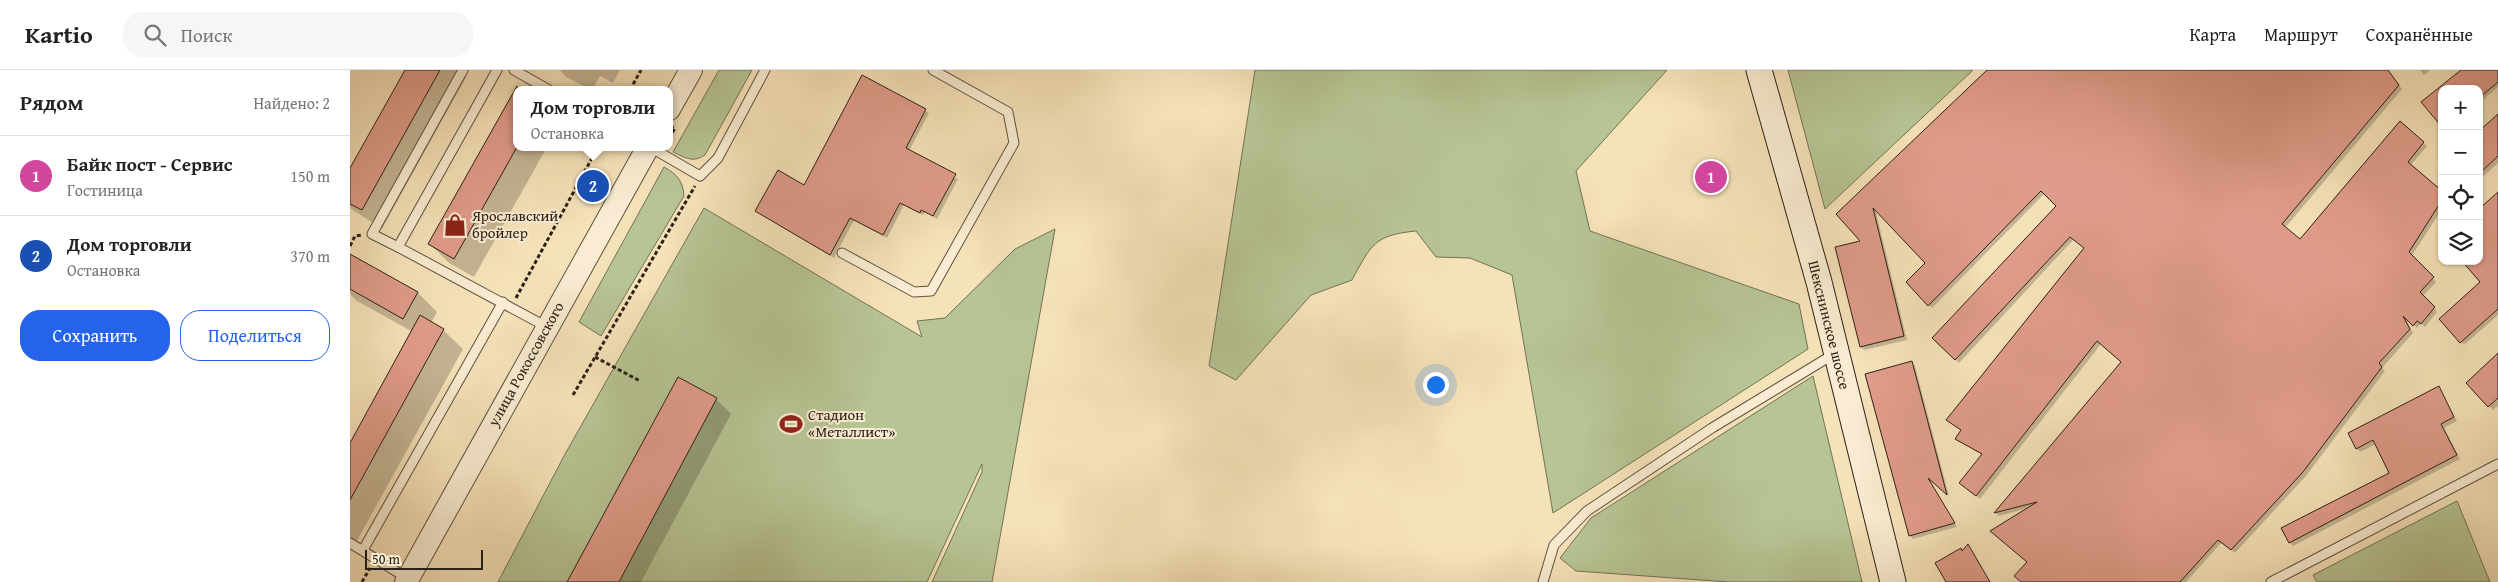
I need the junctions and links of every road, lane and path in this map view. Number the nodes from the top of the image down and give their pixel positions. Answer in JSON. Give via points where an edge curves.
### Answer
{"nodes":[{"id":1,"x":463,"y":70,"type":"edge"},
{"id":2,"x":496,"y":70,"type":"edge"},
{"id":3,"x":514,"y":70,"type":"edge"},
{"id":4,"x":641,"y":70,"type":"edge"},
{"id":5,"x":691,"y":70,"type":"edge"},
{"id":6,"x":765,"y":70,"type":"edge"},
{"id":7,"x":933,"y":70,"type":"edge"},
{"id":8,"x":1759,"y":70,"type":"edge"},
{"id":9,"x":542,"y":86,"type":"edge"},
{"id":10,"x":632,"y":86,"type":"edge"},
{"id":11,"x":673,"y":102,"type":"edge"},
{"id":12,"x":596,"y":151,"type":"edge"},
{"id":13,"x":647,"y":151,"type":"edge"},
{"id":14,"x":656,"y":151,"type":"edge"},
{"id":15,"x":700,"y":176,"type":"junction"},
{"id":16,"x":398,"y":247,"type":"junction"},
{"id":17,"x":842,"y":253,"type":"dead end"},
{"id":18,"x":507,"y":304,"type":"junction"},
{"id":19,"x":547,"y":326,"type":"junction"},
{"id":20,"x":1836,"y":352,"type":"junction"},
{"id":21,"x":595,"y":357,"type":"junction"},
{"id":22,"x":640,"y":381,"type":"dead end"},
{"id":23,"x":574,"y":395,"type":"dead end"},
{"id":24,"x":2498,"y":464,"type":"edge"},
{"id":25,"x":350,"y":543,"type":"edge"},
{"id":26,"x":362,"y":550,"type":"junction"},
{"id":27,"x":407,"y":580,"type":"edge"},
{"id":28,"x":1543,"y":582,"type":"edge"},
{"id":29,"x":1892,"y":582,"type":"edge"},
{"id":30,"x":2270,"y":582,"type":"edge"}],
"edges":[{"from":1,"to":16,"type":"lane","via":[[372,234]]},
{"from":2,"to":16,"type":"lane"},
{"from":3,"to":9,"type":"lane"},
{"from":4,"to":10,"type":"path"},
{"from":5,"to":11,"type":"street"},
{"from":6,"to":15,"type":"lane","via":[[718,158]]},
{"from":7,"to":17,"type":"lane","via":[[1008,112],[1014,144],[931,290],[914,292]]},
{"from":8,"to":20,"type":"main road","name":"Шекснинское шоссе"},
{"from":12,"to":18,"type":"path"},
{"from":13,"to":19,"type":"street","name":"улица Рокоссовского"},
{"from":14,"to":15,"type":"lane"},
{"from":15,"to":21,"type":"path"},
{"from":16,"to":18,"type":"lane"},
{"from":18,"to":19,"type":"lane"},
{"from":18,"to":26,"type":"lane"},
{"from":19,"to":27,"type":"street","name":"улица Рокоссовского"},
{"from":20,"to":28,"type":"lane","via":[[1712,428],[1587,511],[1554,545]]},
{"from":20,"to":29,"type":"main road","name":"Шекснинское шоссе"},
{"from":21,"to":22,"type":"path"},
{"from":21,"to":23,"type":"path"},
{"from":24,"to":30,"type":"lane"},
{"from":25,"to":26,"type":"lane"},
{"from":26,"to":27,"type":"lane"}]}
